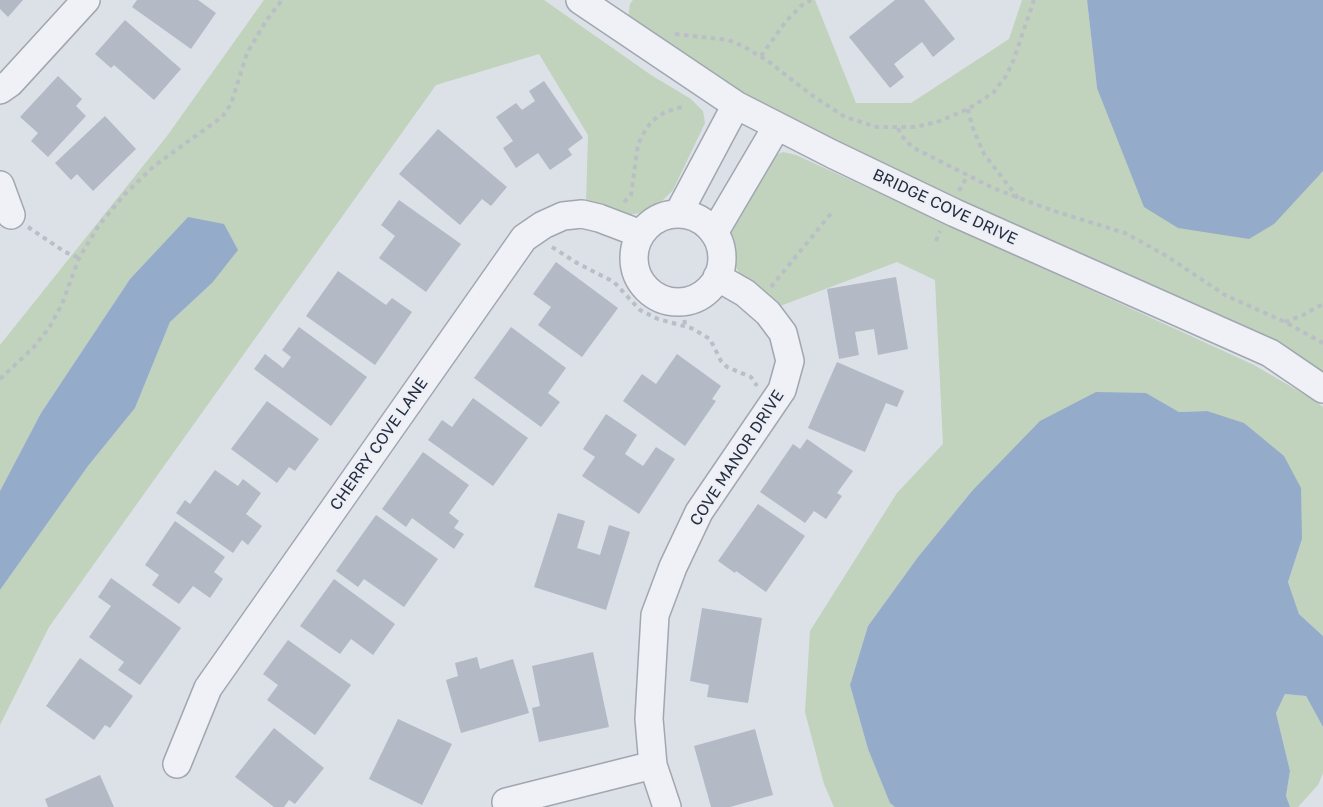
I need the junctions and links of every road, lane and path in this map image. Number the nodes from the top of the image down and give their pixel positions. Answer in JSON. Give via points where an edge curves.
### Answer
{"nodes":[{"id":1,"x":86,"y":0,"type":"edge"},
{"id":2,"x":282,"y":0,"type":"edge"},
{"id":3,"x":580,"y":0,"type":"edge"},
{"id":4,"x":811,"y":0,"type":"edge"},
{"id":5,"x":1034,"y":0,"type":"edge"},
{"id":6,"x":615,"y":10,"type":"edge"},
{"id":7,"x":669,"y":33,"type":"dead end"},
{"id":8,"x":761,"y":56,"type":"junction"},
{"id":9,"x":0,"y":90,"type":"edge"},
{"id":10,"x":736,"y":105,"type":"junction"},
{"id":11,"x":682,"y":107,"type":"dead end"},
{"id":12,"x":968,"y":109,"type":"junction"},
{"id":13,"x":777,"y":126,"type":"junction"},
{"id":14,"x":898,"y":128,"type":"junction"},
{"id":15,"x":0,"y":185,"type":"edge"},
{"id":16,"x":1018,"y":198,"type":"junction"},
{"id":17,"x":621,"y":204,"type":"dead end"},
{"id":18,"x":833,"y":211,"type":"dead end"},
{"id":19,"x":678,"y":214,"type":"junction"},
{"id":20,"x":11,"y":216,"type":"joint"},
{"id":21,"x":714,"y":233,"type":"junction"},
{"id":22,"x":641,"y":234,"type":"junction"},
{"id":23,"x":546,"y":244,"type":"dead end"},
{"id":24,"x":79,"y":258,"type":"junction"},
{"id":25,"x":717,"y":277,"type":"junction"},
{"id":26,"x":771,"y":287,"type":"dead end"},
{"id":27,"x":1323,"y":304,"type":"edge"},
{"id":28,"x":684,"y":314,"type":"junction"},
{"id":29,"x":1285,"y":322,"type":"junction"},
{"id":30,"x":1323,"y":343,"type":"edge"},
{"id":31,"x":0,"y":379,"type":"edge"},
{"id":32,"x":758,"y":387,"type":"dead end"},
{"id":33,"x":1323,"y":389,"type":"edge"},
{"id":34,"x":177,"y":764,"type":"dead end"},
{"id":35,"x":653,"y":765,"type":"junction"},
{"id":36,"x":506,"y":802,"type":"dead end"},
{"id":37,"x":667,"y":807,"type":"edge"}],
"edges":[{"from":1,"to":9,"type":"street"},
{"from":2,"to":24,"type":"path","via":[[248,53],[231,104],[222,117],[154,166],[126,193],[99,225]]},
{"from":3,"to":6,"type":"street","name":"BRIDGE COVE DRIVE"},
{"from":4,"to":8,"type":"path","via":[[787,20]]},
{"from":5,"to":12,"type":"path","via":[[1006,76],[993,93]]},
{"from":6,"to":10,"type":"street","name":"BRIDGE COVE DRIVE"},
{"from":7,"to":8,"type":"path","via":[[728,40]]},
{"from":8,"to":14,"type":"path","via":[[845,117],[877,127]]},
{"from":10,"to":13,"type":"street","name":"BRIDGE COVE DRIVE"},
{"from":10,"to":19,"type":"street"},
{"from":11,"to":17,"type":"path","via":[[665,112],[646,129],[638,144],[631,195]]},
{"from":12,"to":14,"type":"path","via":[[937,122]]},
{"from":12,"to":16,"type":"path","via":[[984,154]]},
{"from":13,"to":21,"type":"street"},
{"from":13,"to":33,"type":"street","name":"BRIDGE COVE DRIVE","via":[[955,213],[1270,354]]},
{"from":14,"to":16,"type":"path","via":[[912,147]]},
{"from":15,"to":20,"type":"street"},
{"from":16,"to":29,"type":"path","via":[[1135,237],[1225,295]]},
{"from":18,"to":26,"type":"path"},
{"from":19,"to":21,"type":"street","via":[[699,219]]},
{"from":19,"to":22,"type":"street","via":[[651,224]]},
{"from":20,"to":24,"type":"path"},
{"from":21,"to":25,"type":"street","via":[[722,255]]},
{"from":22,"to":28,"type":"street","via":[[635,254],[637,275],[645,287]]},
{"from":22,"to":34,"type":"street","name":"CHERRY COVE LANE","via":[[582,214],[563,216],[524,238],[208,688]]},
{"from":23,"to":28,"type":"path","via":[[614,282],[640,310],[658,319]]},
{"from":24,"to":31,"type":"path","via":[[49,328]]},
{"from":25,"to":28,"type":"street"},
{"from":25,"to":35,"type":"street","name":"COVE MANOR DRIVE","via":[[745,293],[768,313],[783,333],[790,361],[782,390],[699,512],[655,615],[649,719]]},
{"from":27,"to":29,"type":"path"},
{"from":28,"to":32,"type":"path","via":[[710,339],[727,367],[751,377]]},
{"from":29,"to":30,"type":"path"},
{"from":35,"to":36,"type":"street"},
{"from":35,"to":37,"type":"street","name":"COVE MANOR DRIVE"}]}
